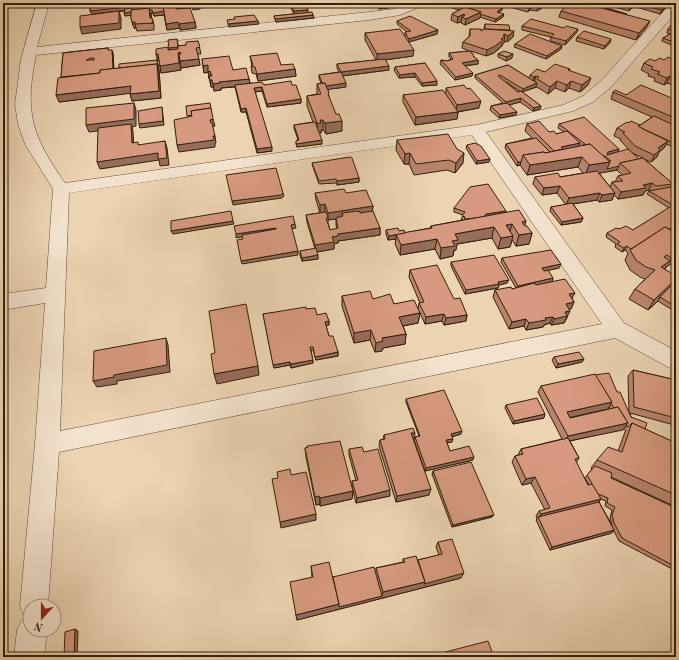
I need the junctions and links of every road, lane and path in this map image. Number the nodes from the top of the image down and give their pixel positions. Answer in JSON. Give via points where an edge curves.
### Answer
{"nodes":[{"id":1,"x":43,"y":3,"type":"edge"},
{"id":2,"x":420,"y":3,"type":"edge"},
{"id":3,"x":676,"y":5,"type":"edge"},
{"id":4,"x":31,"y":52,"type":"junction"},
{"id":5,"x":476,"y":130,"type":"junction"},
{"id":6,"x":61,"y":189,"type":"junction"},
{"id":7,"x":55,"y":294,"type":"junction"},
{"id":8,"x":3,"y":302,"type":"edge"},
{"id":9,"x":617,"y":329,"type":"junction"},
{"id":10,"x":676,"y":361,"type":"edge"},
{"id":11,"x":48,"y":444,"type":"junction"},
{"id":12,"x":35,"y":598,"type":"edge"},
{"id":13,"x":31,"y":638,"type":"edge"},
{"id":14,"x":29,"y":657,"type":"edge"}],
"edges":[{"from":1,"to":4,"type":"street"},
{"from":2,"to":4,"type":"street","via":[[396,12],[369,16]]},
{"from":3,"to":5,"type":"street","via":[[606,84],[588,99],[568,108]]},
{"from":4,"to":6,"type":"street","via":[[23,92],[23,117],[42,163]]},
{"from":5,"to":6,"type":"street"},
{"from":5,"to":9,"type":"street"},
{"from":6,"to":7,"type":"street"},
{"from":7,"to":8,"type":"street"},
{"from":7,"to":11,"type":"street"},
{"from":9,"to":10,"type":"street"},
{"from":9,"to":11,"type":"street"},
{"from":11,"to":12,"type":"street"},
{"from":13,"to":14,"type":"street"}]}
